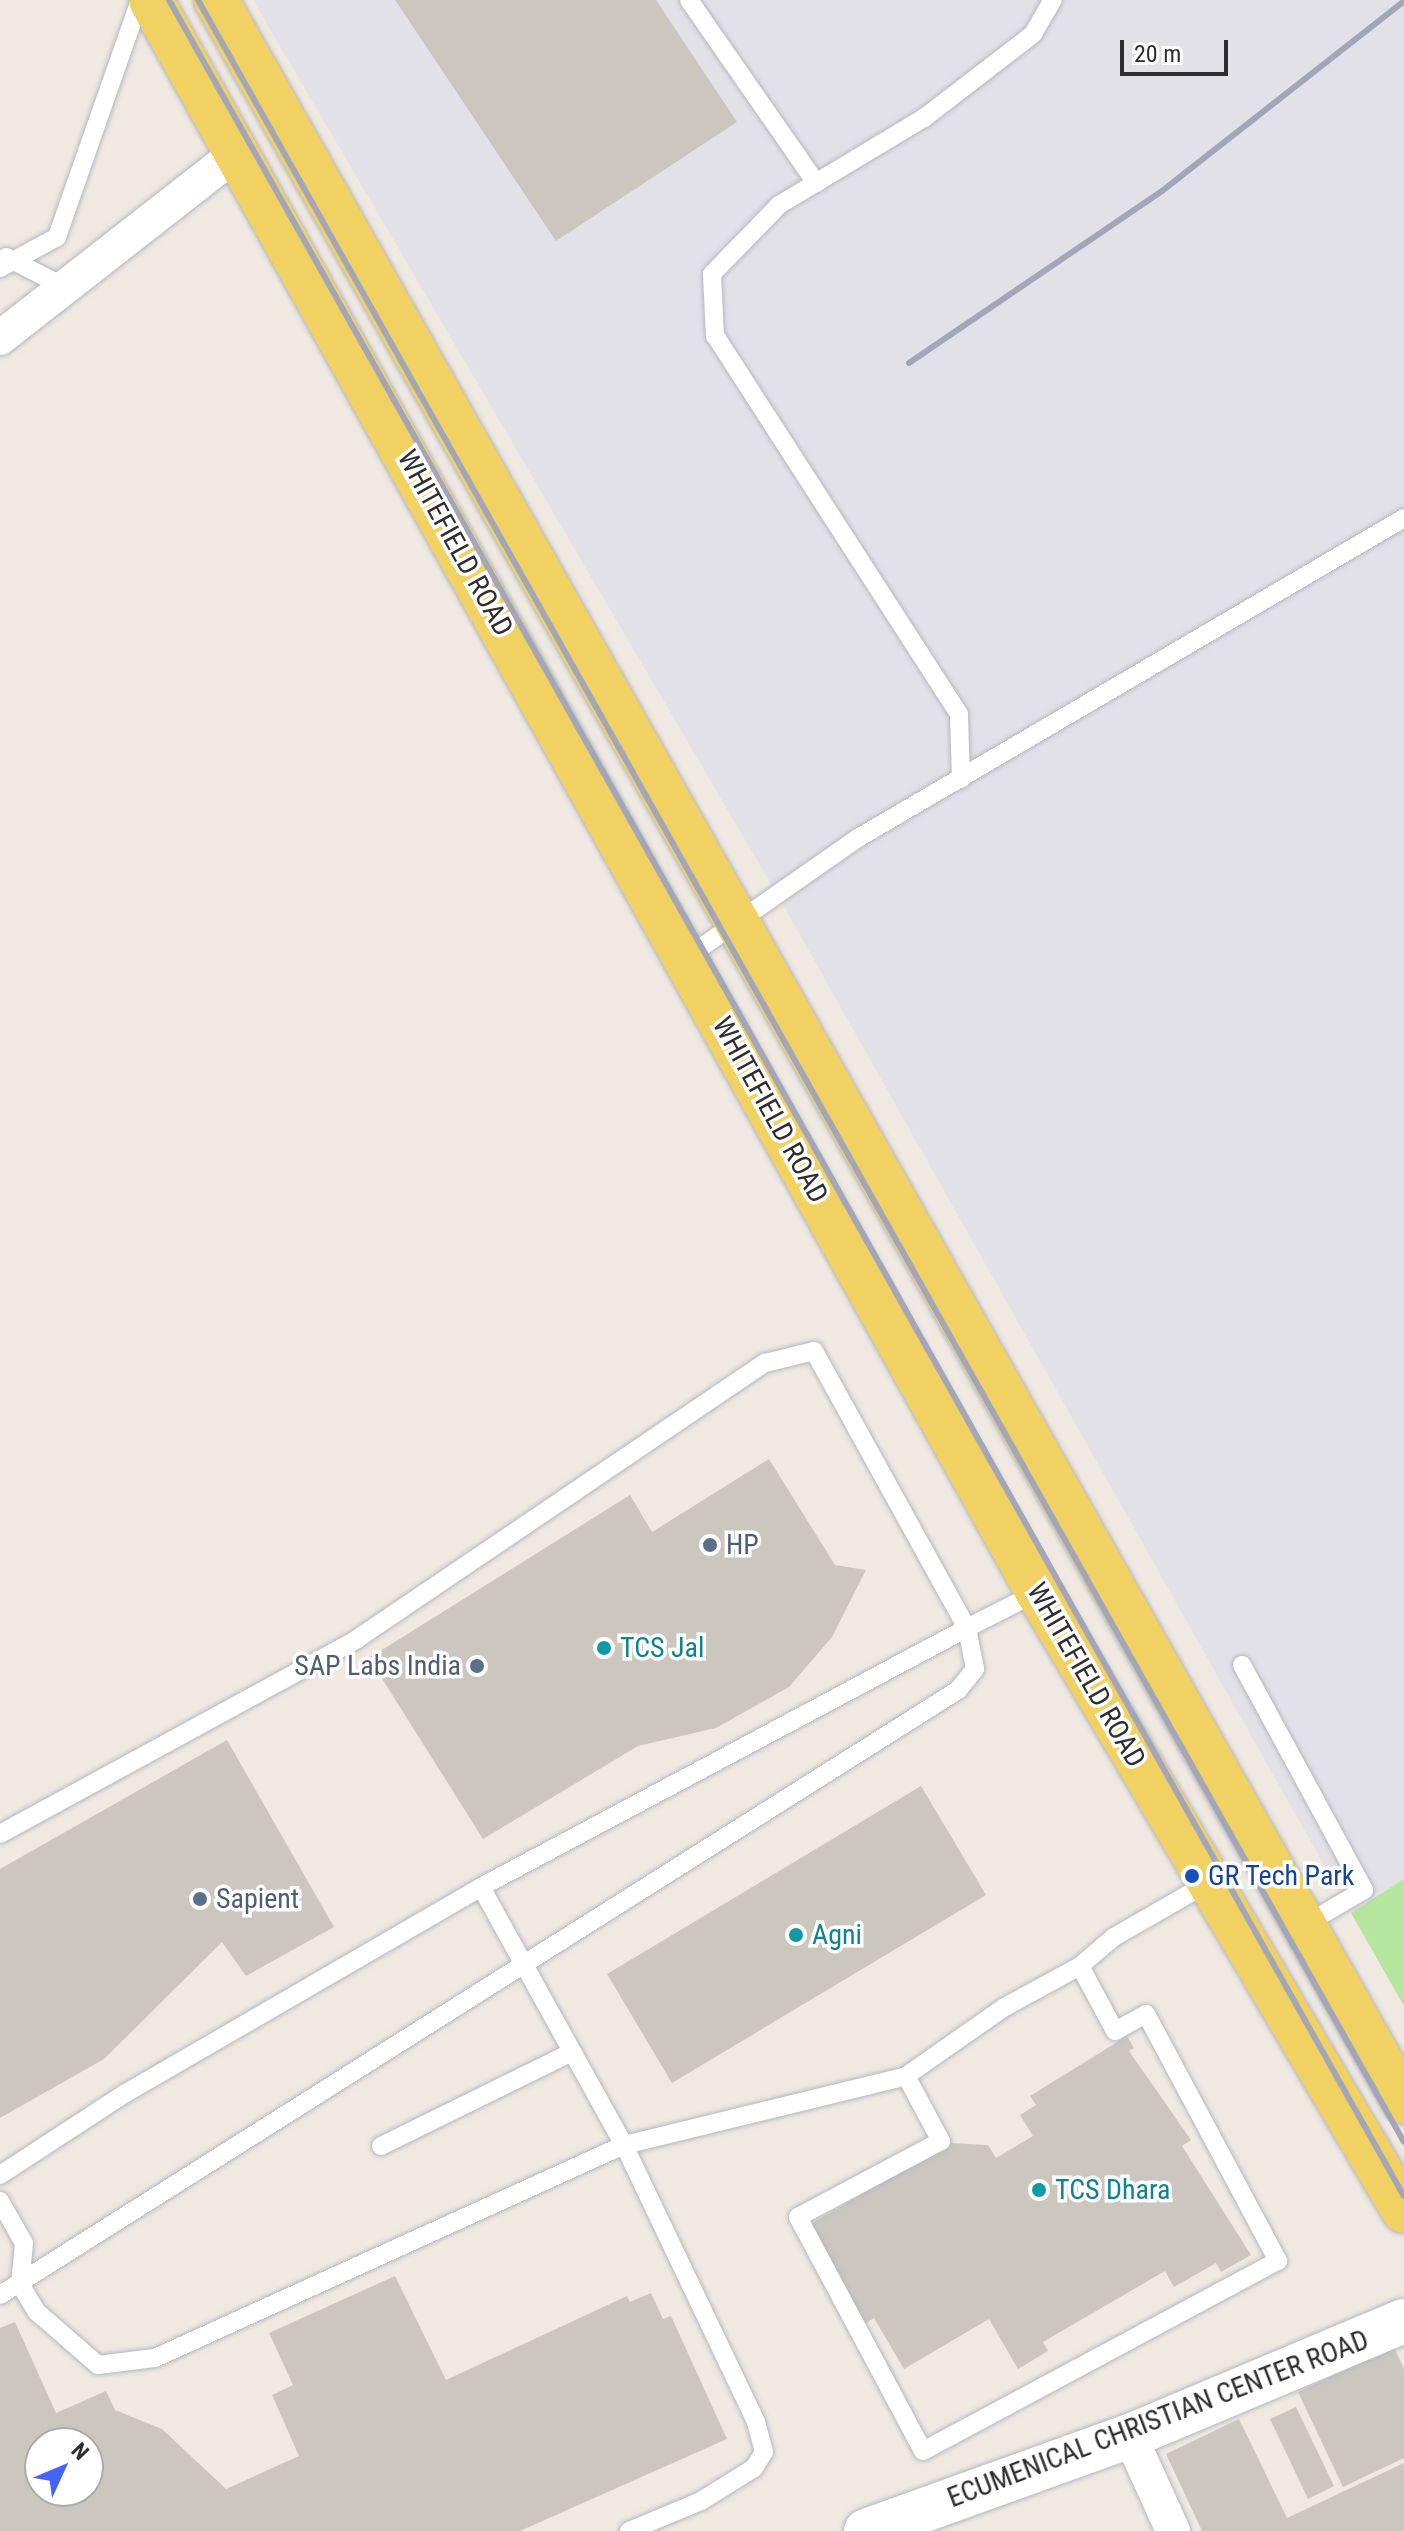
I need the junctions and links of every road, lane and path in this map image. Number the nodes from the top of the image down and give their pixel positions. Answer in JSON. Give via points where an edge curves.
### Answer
{"nodes":[{"id":1,"x":140,"y":0,"type":"edge"},
{"id":2,"x":151,"y":0,"type":"edge"},
{"id":3,"x":216,"y":0,"type":"edge"},
{"id":4,"x":689,"y":0,"type":"edge"},
{"id":5,"x":1053,"y":0,"type":"edge"},
{"id":6,"x":238,"y":152,"type":"junction"},
{"id":7,"x":816,"y":183,"type":"junction"},
{"id":8,"x":4,"y":260,"type":"edge"},
{"id":9,"x":65,"y":287,"type":"junction"},
{"id":10,"x":0,"y":338,"type":"edge"},
{"id":11,"x":1404,"y":518,"type":"edge"},
{"id":12,"x":961,"y":779,"type":"junction"},
{"id":13,"x":741,"y":922,"type":"junction"},
{"id":14,"x":686,"y":958,"type":"junction"},
{"id":15,"x":1038,"y":1592,"type":"junction"},
{"id":16,"x":967,"y":1628,"type":"junction"},
{"id":17,"x":1242,"y":1665,"type":"dead end"},
{"id":18,"x":0,"y":1834,"type":"edge"},
{"id":19,"x":1206,"y":1884,"type":"junction"},
{"id":20,"x":481,"y":1887,"type":"junction"},
{"id":21,"x":1306,"y":1924,"type":"junction"},
{"id":22,"x":524,"y":1964,"type":"junction"},
{"id":23,"x":1080,"y":1966,"type":"junction"},
{"id":24,"x":572,"y":2052,"type":"junction"},
{"id":25,"x":906,"y":2076,"type":"junction"},
{"id":26,"x":1404,"y":2102,"type":"edge"},
{"id":27,"x":624,"y":2145,"type":"junction"},
{"id":28,"x":381,"y":2146,"type":"dead end"},
{"id":29,"x":0,"y":2175,"type":"edge"},
{"id":30,"x":0,"y":2201,"type":"edge"},
{"id":31,"x":1404,"y":2211,"type":"edge"},
{"id":32,"x":20,"y":2284,"type":"junction"},
{"id":33,"x":0,"y":2295,"type":"edge"},
{"id":34,"x":1404,"y":2321,"type":"edge"},
{"id":35,"x":1130,"y":2436,"type":"junction"},
{"id":36,"x":629,"y":2531,"type":"edge"},
{"id":37,"x":866,"y":2531,"type":"edge"},
{"id":38,"x":1173,"y":2531,"type":"edge"}],
"edges":[{"from":1,"to":8,"type":"lane","via":[[57,237]]},
{"from":2,"to":6,"type":"main road","name":"WHITEFIELD ROAD"},
{"from":3,"to":13,"type":"main road"},
{"from":4,"to":7,"type":"lane"},
{"from":5,"to":7,"type":"lane","via":[[1033,34],[924,118]]},
{"from":6,"to":9,"type":"street"},
{"from":6,"to":14,"type":"main road","name":"WHITEFIELD ROAD"},
{"from":7,"to":12,"type":"lane","via":[[779,205],[712,274],[715,336],[959,714]]},
{"from":8,"to":9,"type":"lane"},
{"from":9,"to":10,"type":"street"},
{"from":11,"to":12,"type":"lane"},
{"from":12,"to":13,"type":"lane","via":[[858,838]]},
{"from":13,"to":14,"type":"lane"},
{"from":13,"to":21,"type":"main road"},
{"from":14,"to":15,"type":"main road","name":"WHITEFIELD ROAD"},
{"from":15,"to":16,"type":"lane"},
{"from":15,"to":19,"type":"main road","name":"WHITEFIELD ROAD"},
{"from":16,"to":18,"type":"lane","via":[[814,1351],[765,1363],[357,1639]]},
{"from":16,"to":20,"type":"lane"},
{"from":16,"to":22,"type":"lane","via":[[975,1669],[958,1690]]},
{"from":17,"to":21,"type":"lane","via":[[1364,1890]]},
{"from":19,"to":23,"type":"lane","via":[[1114,1937]]},
{"from":19,"to":31,"type":"main road","name":"WHITEFIELD ROAD"},
{"from":20,"to":22,"type":"lane"},
{"from":20,"to":29,"type":"lane","via":[[126,2093]]},
{"from":21,"to":26,"type":"main road"},
{"from":22,"to":24,"type":"lane"},
{"from":22,"to":32,"type":"lane"},
{"from":23,"to":25,"type":"lane","via":[[1003,2008]]},
{"from":23,"to":25,"type":"lane","via":[[1115,2031],[1146,2014],[1278,2261],[923,2451],[798,2217],[941,2141]]},
{"from":24,"to":27,"type":"lane"},
{"from":24,"to":28,"type":"lane"},
{"from":25,"to":27,"type":"lane"},
{"from":27,"to":32,"type":"lane","via":[[155,2358],[98,2365],[37,2312]]},
{"from":27,"to":36,"type":"lane","via":[[756,2422],[764,2452],[754,2468],[701,2501]]},
{"from":30,"to":32,"type":"lane","via":[[24,2243]]},
{"from":32,"to":33,"type":"lane"},
{"from":34,"to":35,"type":"street","name":"ECUMENICAL CHRISTIAN CENTER ROAD"},
{"from":35,"to":37,"type":"street","name":"ECUMENICAL CHRISTIAN CENTER ROAD"},
{"from":35,"to":38,"type":"street"}]}
